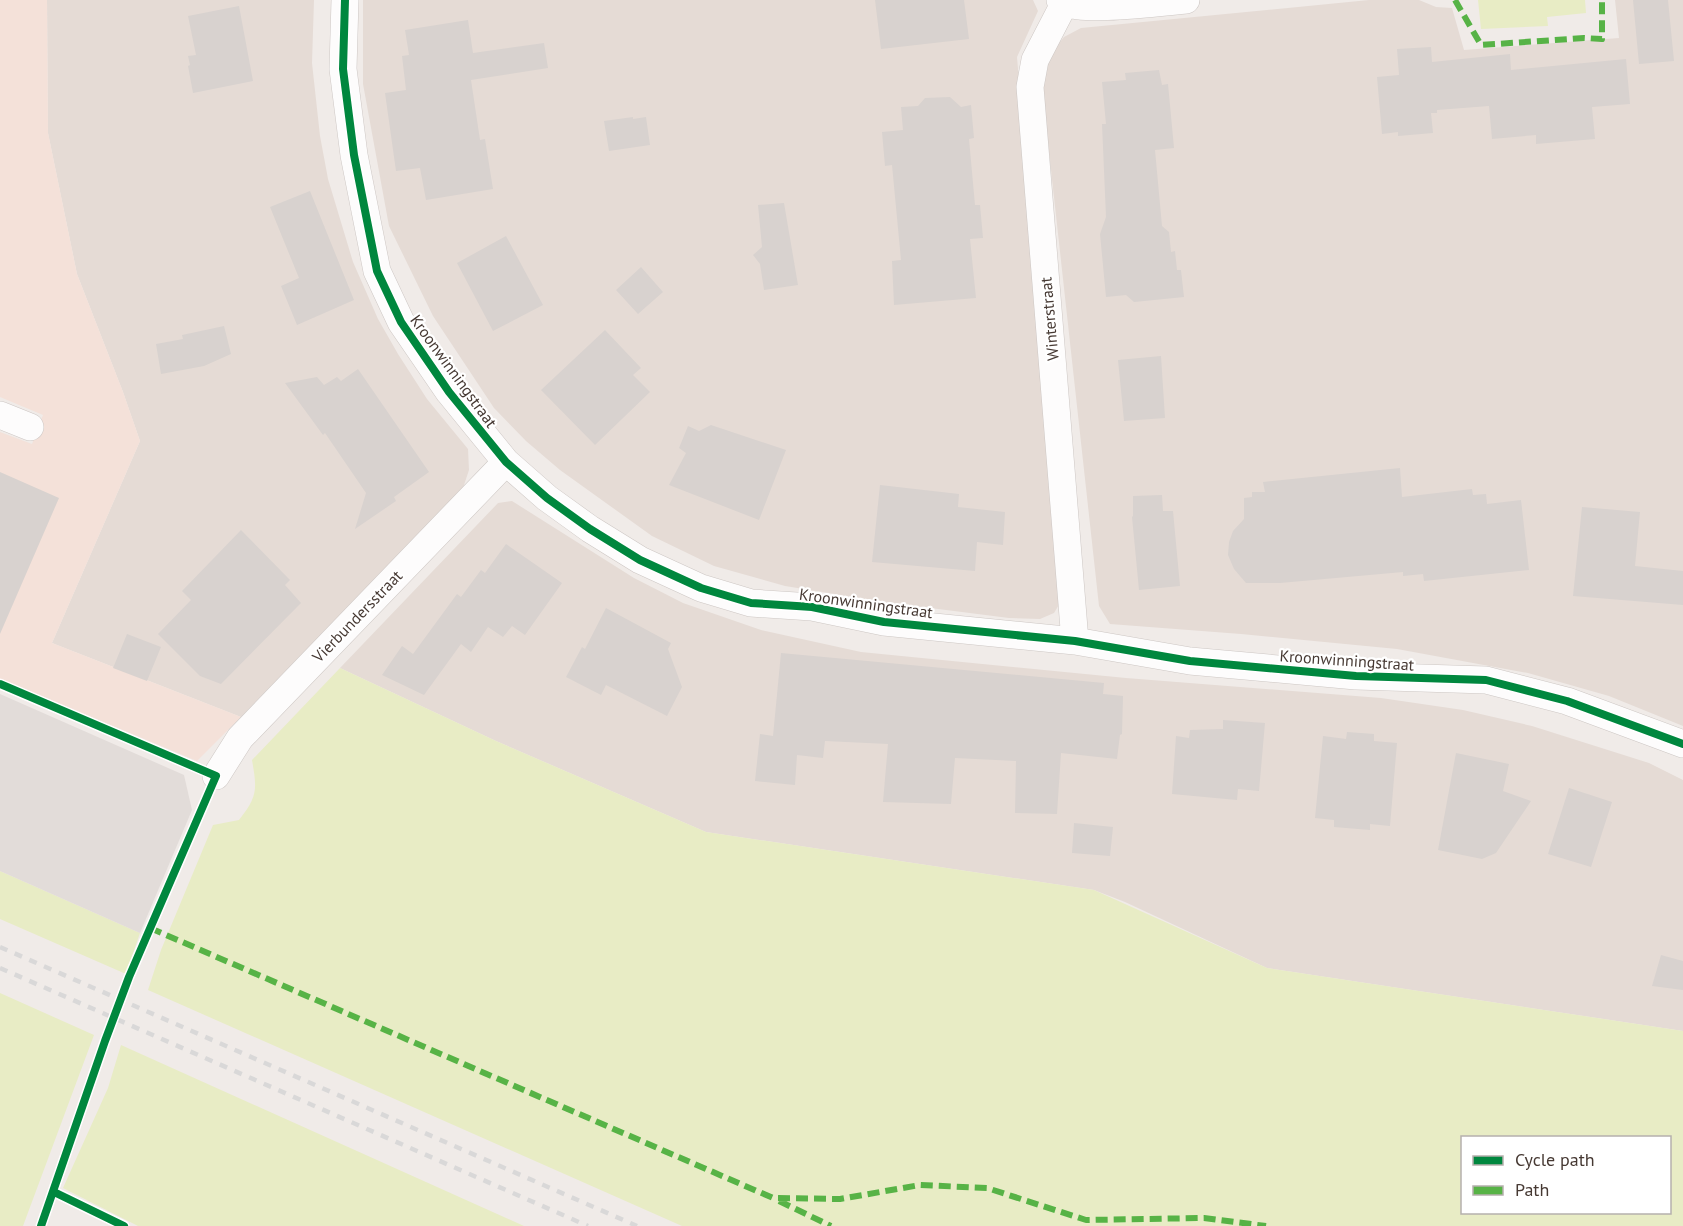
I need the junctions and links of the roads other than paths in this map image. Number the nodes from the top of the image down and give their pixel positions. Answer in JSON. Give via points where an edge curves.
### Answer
{"nodes":[{"id":1,"x":345,"y":0,"type":"edge"},
{"id":2,"x":1186,"y":0,"type":"edge"},
{"id":3,"x":1062,"y":2,"type":"edge"},
{"id":4,"x":0,"y":415,"type":"edge"},
{"id":5,"x":30,"y":427,"type":"dead end"},
{"id":6,"x":506,"y":462,"type":"junction"},
{"id":7,"x":1075,"y":641,"type":"junction"},
{"id":8,"x":1683,"y":744,"type":"edge"},
{"id":9,"x":216,"y":776,"type":"dead end"}],
"edges":[{"from":1,"to":6,"type":"street","name":"Kroonwinningstraat","via":[[344,69],[354,155],[377,271],[401,322],[449,392]]},
{"from":2,"to":3,"type":"street","name":"Winterstraat","via":[[1087,8]]},
{"from":3,"to":7,"type":"street","name":"Winterstraat","via":[[1035,60],[1030,87]]},
{"from":4,"to":5,"type":"street"},
{"from":6,"to":7,"type":"street","name":"Kroonwinningstraat","via":[[590,529],[640,560],[701,588],[752,603],[812,607],[884,622]]},
{"from":6,"to":9,"type":"street","name":"Vierbundersstraat","via":[[240,738]]},
{"from":7,"to":8,"type":"street","name":"Kroonwinningstraat","via":[[1202,662],[1356,676],[1486,680],[1567,700]]}]}
